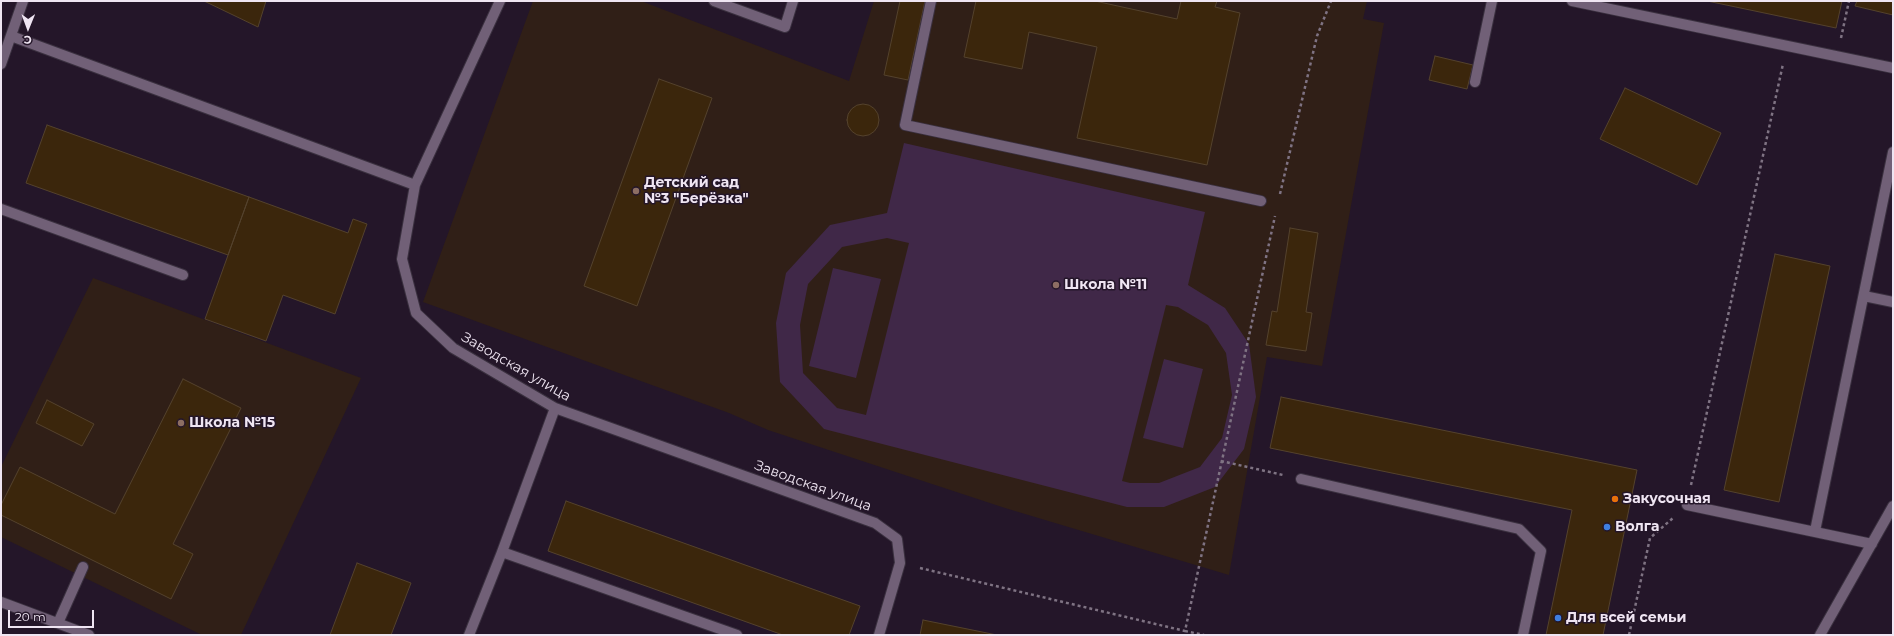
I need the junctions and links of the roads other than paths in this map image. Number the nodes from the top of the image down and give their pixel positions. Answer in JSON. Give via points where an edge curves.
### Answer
{"nodes":[{"id":1,"x":23,"y":1,"type":"edge"},
{"id":2,"x":500,"y":1,"type":"edge"},
{"id":3,"x":714,"y":1,"type":"edge"},
{"id":4,"x":793,"y":1,"type":"edge"},
{"id":5,"x":931,"y":1,"type":"edge"},
{"id":6,"x":1492,"y":1,"type":"edge"},
{"id":7,"x":1572,"y":1,"type":"edge"},
{"id":8,"x":11,"y":36,"type":"junction"},
{"id":9,"x":1,"y":64,"type":"edge"},
{"id":10,"x":1893,"y":68,"type":"edge"},
{"id":11,"x":1475,"y":82,"type":"dead end"},
{"id":12,"x":1893,"y":152,"type":"edge"},
{"id":13,"x":415,"y":185,"type":"junction"},
{"id":14,"x":1261,"y":201,"type":"dead end"},
{"id":15,"x":1,"y":209,"type":"edge"},
{"id":16,"x":183,"y":275,"type":"dead end"},
{"id":17,"x":1864,"y":296,"type":"junction"},
{"id":18,"x":1893,"y":302,"type":"edge"},
{"id":19,"x":555,"y":408,"type":"junction"},
{"id":20,"x":1301,"y":479,"type":"road end"},
{"id":21,"x":1687,"y":505,"type":"road end"},
{"id":22,"x":1893,"y":506,"type":"edge"},
{"id":23,"x":1815,"y":531,"type":"junction"},
{"id":24,"x":1872,"y":544,"type":"junction"},
{"id":25,"x":502,"y":552,"type":"junction"},
{"id":26,"x":84,"y":568,"type":"dead end"},
{"id":27,"x":1,"y":602,"type":"edge"},
{"id":28,"x":58,"y":623,"type":"junction"},
{"id":29,"x":89,"y":635,"type":"edge"},
{"id":30,"x":469,"y":635,"type":"edge"},
{"id":31,"x":737,"y":635,"type":"edge"},
{"id":32,"x":879,"y":635,"type":"edge"},
{"id":33,"x":1523,"y":635,"type":"edge"},
{"id":34,"x":1820,"y":635,"type":"edge"}],
"edges":[{"from":1,"to":8,"type":"street"},
{"from":2,"to":13,"type":"street","name":"Заводская улица"},
{"from":3,"to":4,"type":"street","via":[[784,27]]},
{"from":5,"to":14,"type":"street","via":[[905,125]]},
{"from":6,"to":11,"type":"street"},
{"from":7,"to":10,"type":"street"},
{"from":8,"to":9,"type":"street"},
{"from":8,"to":13,"type":"street"},
{"from":12,"to":17,"type":"street"},
{"from":13,"to":19,"type":"street","name":"Заводская улица","via":[[402,259],[416,313],[453,348]]},
{"from":15,"to":16,"type":"street"},
{"from":17,"to":18,"type":"street"},
{"from":17,"to":23,"type":"street"},
{"from":19,"to":25,"type":"street"},
{"from":19,"to":32,"type":"street","name":"Заводская улица","via":[[875,523],[897,539],[900,563]]},
{"from":20,"to":33,"type":"street","via":[[1519,529],[1540,551]]},
{"from":21,"to":23,"type":"street"},
{"from":22,"to":24,"type":"street"},
{"from":23,"to":24,"type":"street"},
{"from":24,"to":34,"type":"street"},
{"from":25,"to":30,"type":"street"},
{"from":25,"to":31,"type":"street"},
{"from":26,"to":28,"type":"street"},
{"from":27,"to":28,"type":"street"},
{"from":28,"to":29,"type":"street"}]}
